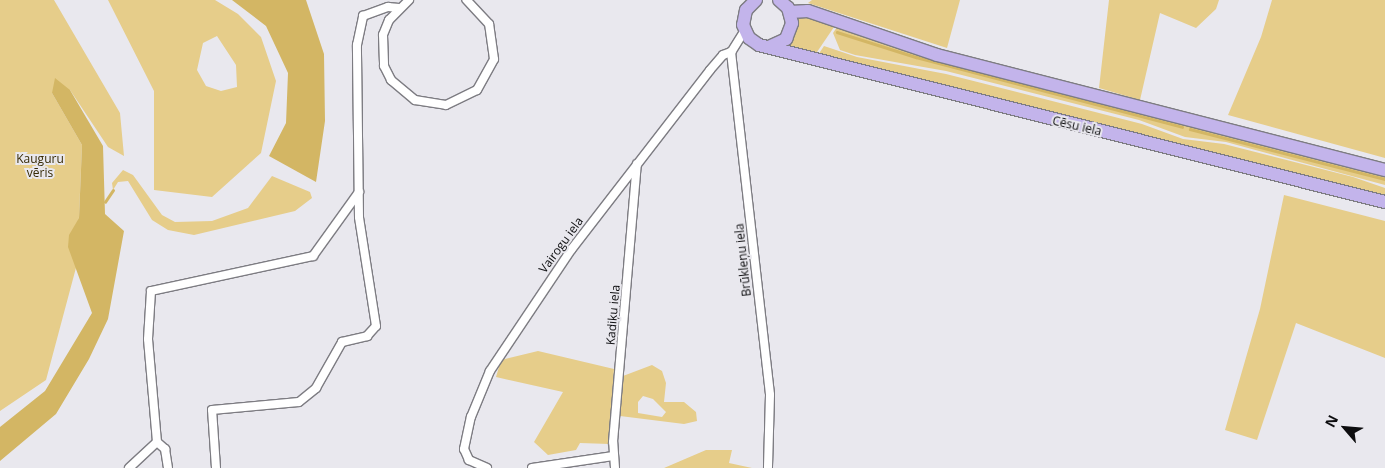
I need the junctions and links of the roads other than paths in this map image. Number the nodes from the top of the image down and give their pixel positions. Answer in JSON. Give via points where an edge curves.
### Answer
{"nodes":[{"id":1,"x":409,"y":0,"type":"edge"},
{"id":2,"x":467,"y":0,"type":"edge"},
{"id":3,"x":756,"y":0,"type":"edge"},
{"id":4,"x":787,"y":5,"type":"edge"},
{"id":5,"x":399,"y":8,"type":"junction"},
{"id":6,"x":747,"y":34,"type":"junction"},
{"id":7,"x":771,"y":46,"type":"junction"},
{"id":8,"x":731,"y":51,"type":"junction"},
{"id":9,"x":637,"y":164,"type":"junction"},
{"id":10,"x":1385,"y":170,"type":"edge"},
{"id":11,"x":359,"y":192,"type":"junction"},
{"id":12,"x":1385,"y":202,"type":"edge"},
{"id":13,"x":158,"y":442,"type":"junction"},
{"id":14,"x":613,"y":456,"type":"junction"},
{"id":15,"x":129,"y":468,"type":"edge"},
{"id":16,"x":168,"y":468,"type":"edge"},
{"id":17,"x":216,"y":468,"type":"edge"},
{"id":18,"x":487,"y":468,"type":"edge"},
{"id":19,"x":532,"y":468,"type":"edge"},
{"id":20,"x":615,"y":468,"type":"edge"},
{"id":21,"x":768,"y":468,"type":"edge"}],
"edges":[{"from":1,"to":5,"type":"street"},
{"from":2,"to":5,"type":"street","via":[[489,24],[494,59],[477,90],[446,104],[415,100],[402,92],[388,73],[382,50],[383,35]]},
{"from":3,"to":6,"type":"main road","via":[[746,10]]},
{"from":4,"to":7,"type":"main road","via":[[789,34]]},
{"from":4,"to":10,"type":"main road","via":[[937,55]]},
{"from":5,"to":11,"type":"street","via":[[388,7],[363,16],[357,45]]},
{"from":6,"to":7,"type":"main road","name":"Cēsu iela"},
{"from":6,"to":8,"type":"street"},
{"from":7,"to":12,"type":"main road","name":"Cēsu iela","via":[[975,102]]},
{"from":8,"to":9,"type":"street","name":"Vairogu iela","via":[[710,70]]},
{"from":8,"to":21,"type":"street","name":"Brūkleņu iela","via":[[770,395]]},
{"from":9,"to":14,"type":"street","name":"Kadiķu iela"},
{"from":9,"to":18,"type":"street","name":"Vairogu iela","via":[[571,250],[490,372],[471,417],[464,449],[469,460]]},
{"from":11,"to":13,"type":"street","via":[[313,256],[151,291],[148,339]]},
{"from":11,"to":17,"type":"street","via":[[376,326],[368,336],[342,342],[316,388],[299,402],[212,410]]},
{"from":13,"to":15,"type":"street"},
{"from":13,"to":16,"type":"street","via":[[165,449]]},
{"from":14,"to":19,"type":"street"},
{"from":14,"to":20,"type":"street","name":"Kadiķu iela"}]}
